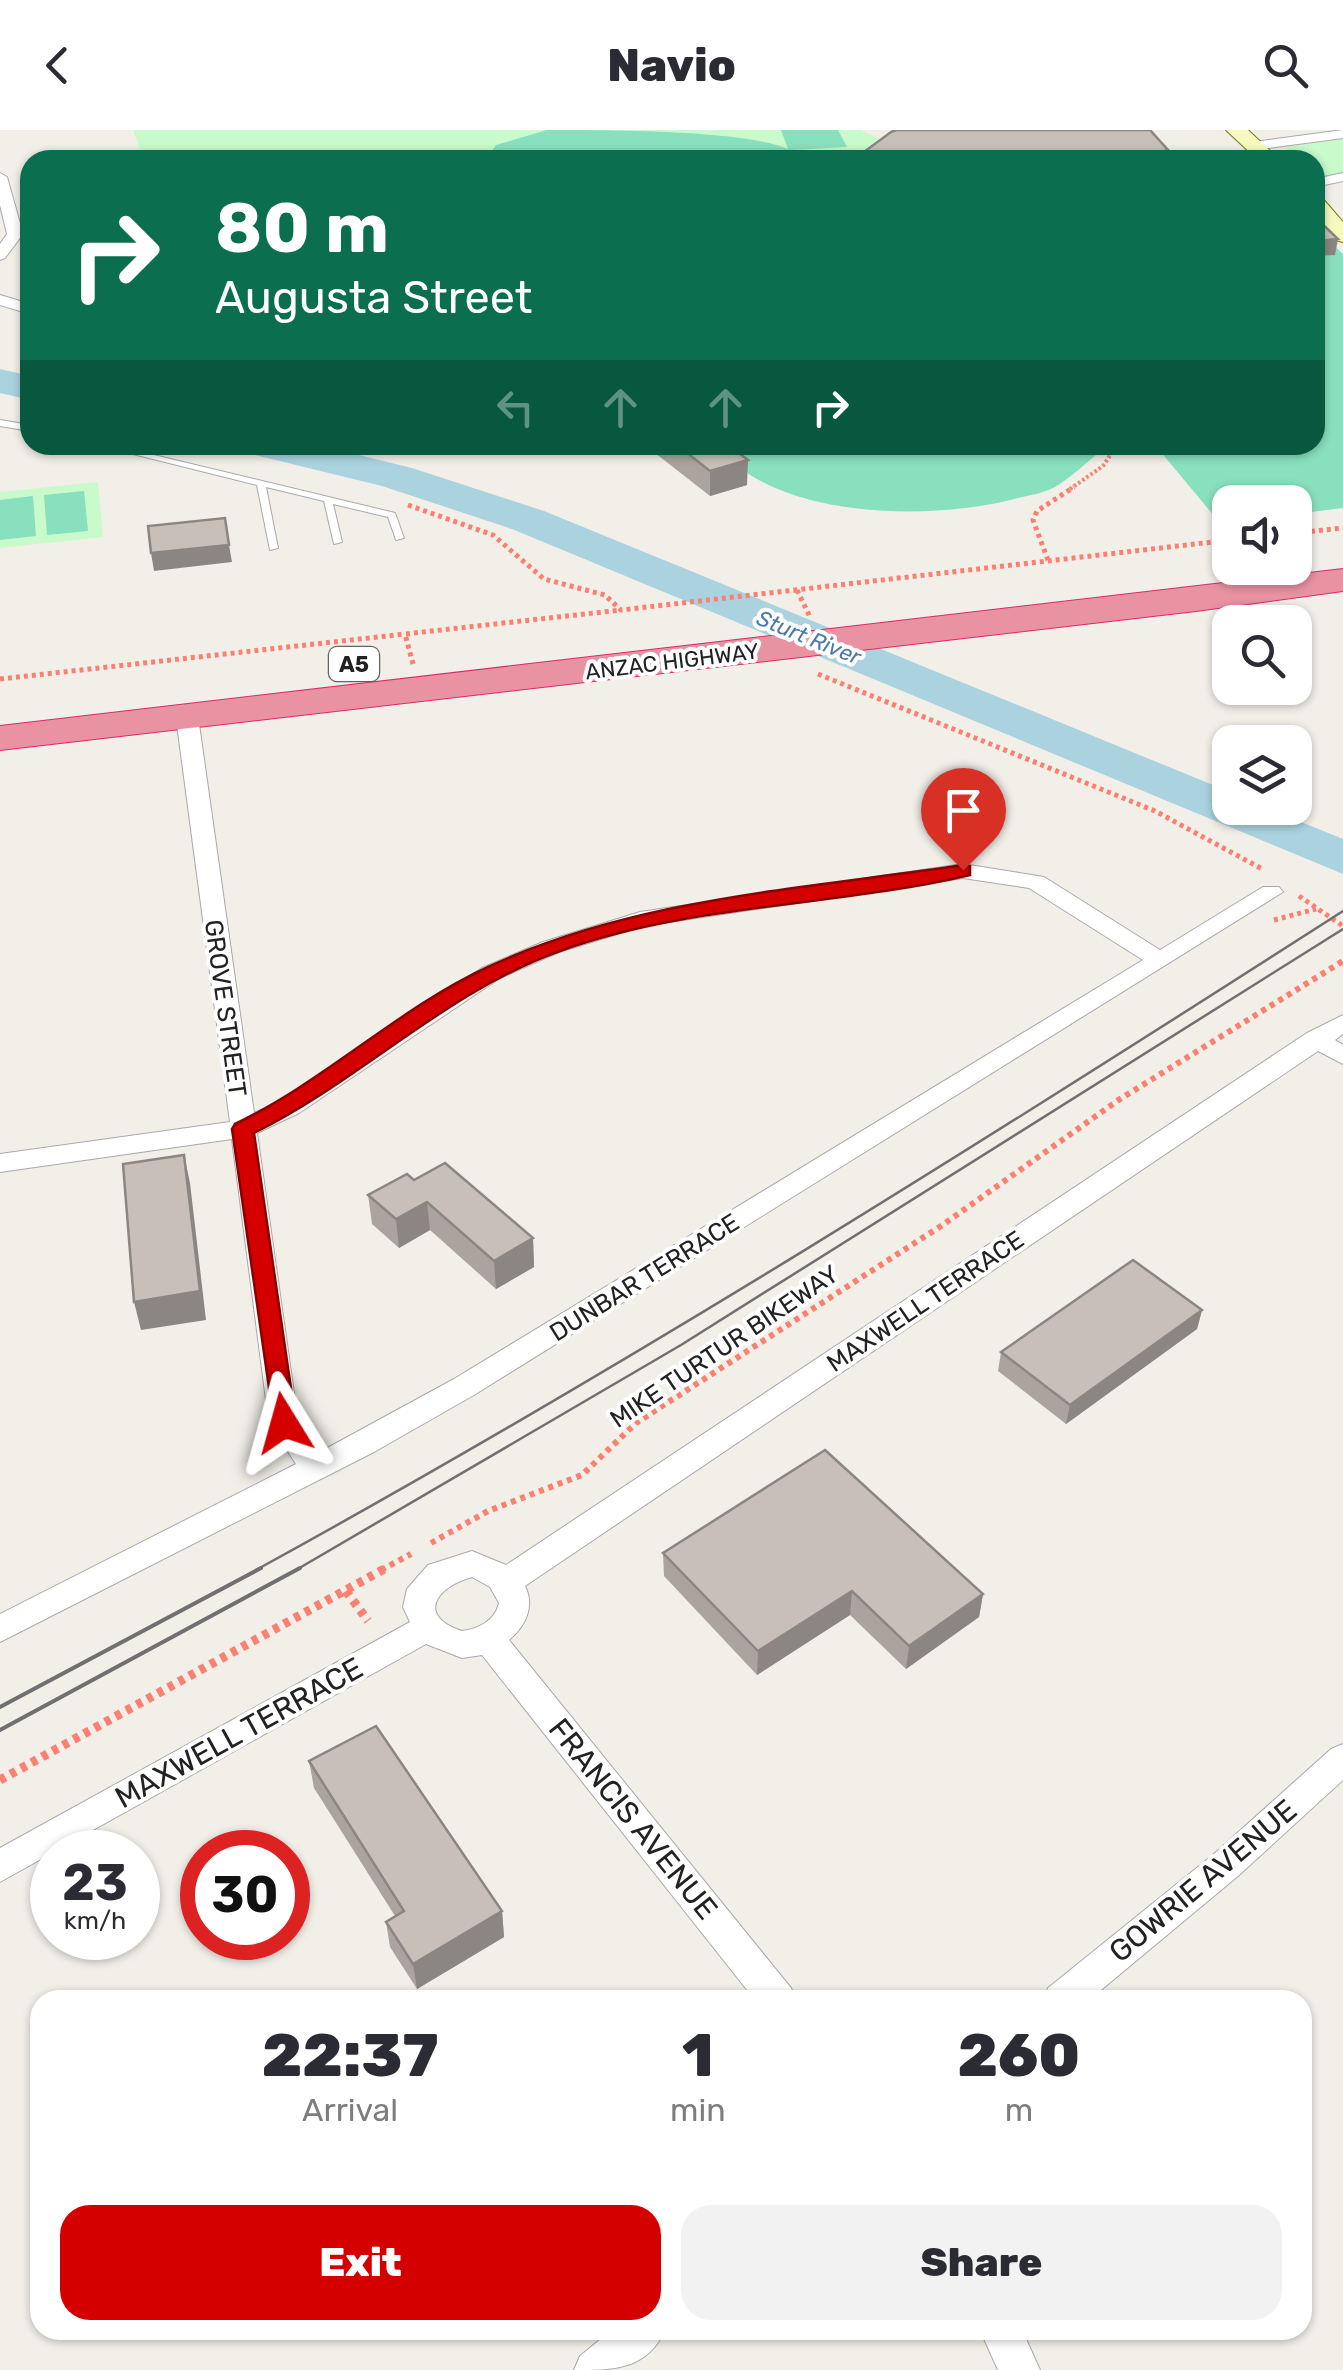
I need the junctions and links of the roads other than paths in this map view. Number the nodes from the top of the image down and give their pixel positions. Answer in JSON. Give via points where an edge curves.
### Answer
{"nodes":[{"id":1,"x":1236,"y":130,"type":"edge"},
{"id":2,"x":1343,"y":134,"type":"edge"},
{"id":3,"x":1259,"y":150,"type":"edge"},
{"id":4,"x":1275,"y":150,"type":"edge"},
{"id":5,"x":0,"y":177,"type":"edge"},
{"id":6,"x":1325,"y":214,"type":"edge"},
{"id":7,"x":1343,"y":235,"type":"edge"},
{"id":8,"x":0,"y":255,"type":"edge"},
{"id":9,"x":142,"y":455,"type":"edge"},
{"id":10,"x":261,"y":484,"type":"junction"},
{"id":11,"x":328,"y":500,"type":"junction"},
{"id":12,"x":399,"y":538,"type":"dead end"},
{"id":13,"x":337,"y":542,"type":"dead end"},
{"id":14,"x":274,"y":548,"type":"dead end"},
{"id":15,"x":1343,"y":548,"type":"edge"},
{"id":16,"x":1312,"y":553,"type":"edge"},
{"id":17,"x":1212,"y":566,"type":"edge"},
{"id":18,"x":1171,"y":571,"type":"junction"},
{"id":19,"x":1343,"y":580,"type":"edge"},
{"id":20,"x":1196,"y":600,"type":"junction"},
{"id":21,"x":210,"y":680,"type":"junction"},
{"id":22,"x":8,"y":695,"type":"edge"},
{"id":23,"x":251,"y":710,"type":"junction"},
{"id":24,"x":187,"y":717,"type":"junction"},
{"id":25,"x":0,"y":738,"type":"edge"},
{"id":26,"x":1280,"y":890,"type":"road end"},
{"id":27,"x":1160,"y":960,"type":"junction"},
{"id":28,"x":1343,"y":1022,"type":"edge"},
{"id":29,"x":1316,"y":1039,"type":"junction"},
{"id":30,"x":1343,"y":1056,"type":"edge"},
{"id":31,"x":243,"y":1129,"type":"junction"},
{"id":32,"x":0,"y":1164,"type":"edge"},
{"id":33,"x":315,"y":1468,"type":"junction"},
{"id":34,"x":507,"y":1581,"type":"junction"},
{"id":35,"x":426,"y":1628,"type":"junction"},
{"id":36,"x":0,"y":1629,"type":"edge"},
{"id":37,"x":488,"y":1638,"type":"junction"},
{"id":38,"x":1343,"y":1759,"type":"edge"},
{"id":39,"x":0,"y":1866,"type":"edge"},
{"id":40,"x":770,"y":1990,"type":"edge"},
{"id":41,"x":1073,"y":1990,"type":"edge"},
{"id":42,"x":632,"y":2340,"type":"edge"},
{"id":43,"x":1005,"y":2340,"type":"edge"},
{"id":44,"x":594,"y":2370,"type":"edge"},
{"id":45,"x":1020,"y":2370,"type":"edge"}],
"edges":[{"from":1,"to":3,"type":"street"},
{"from":2,"to":4,"type":"street"},
{"from":5,"to":8,"type":"street","via":[[15,234]]},
{"from":6,"to":7,"type":"street"},
{"from":9,"to":10,"type":"lane"},
{"from":10,"to":11,"type":"lane"},
{"from":10,"to":14,"type":"lane"},
{"from":11,"to":12,"type":"lane","via":[[392,516]]},
{"from":11,"to":13,"type":"lane"},
{"from":15,"to":16,"type":"highway"},
{"from":17,"to":18,"type":"highway","name":"ANZAC HIGHWAY","number":"A5"},
{"from":18,"to":20,"type":"highway"},
{"from":18,"to":21,"type":"highway","name":"ANZAC HIGHWAY","number":"A5"},
{"from":19,"to":20,"type":"highway","name":"ANZAC HIGHWAY","number":"A5"},
{"from":20,"to":23,"type":"highway","name":"ANZAC HIGHWAY","number":"A5"},
{"from":21,"to":22,"type":"highway","name":"ANZAC HIGHWAY","number":"A5"},
{"from":21,"to":23,"type":"highway"},
{"from":22,"to":24,"type":"highway","via":[[83,706],[158,698]]},
{"from":23,"to":24,"type":"highway","name":"ANZAC HIGHWAY","number":"A5"},
{"from":24,"to":25,"type":"highway","name":"ANZAC HIGHWAY","number":"A5"},
{"from":24,"to":31,"type":"street","name":"GROVE STREET"},
{"from":26,"to":27,"type":"street","name":"DUNBAR TERRACE"},
{"from":27,"to":31,"type":"street","via":[[1036,882],[963,870],[640,919],[491,973],[290,1106]]},
{"from":27,"to":33,"type":"street","name":"DUNBAR TERRACE","via":[[464,1387]]},
{"from":28,"to":29,"type":"street","name":"MAXWELL TERRACE"},
{"from":29,"to":30,"type":"street"},
{"from":29,"to":34,"type":"street","name":"MAXWELL TERRACE"},
{"from":31,"to":32,"type":"street"},
{"from":31,"to":33,"type":"street","name":"GROVE STREET","via":[[284,1423]]},
{"from":33,"to":36,"type":"street","name":"DUNBAR TERRACE"},
{"from":34,"to":35,"type":"street","via":[[472,1564],[437,1574],[418,1599]]},
{"from":34,"to":37,"type":"street","via":[[513,1610]]},
{"from":35,"to":37,"type":"street","via":[[459,1644]]},
{"from":35,"to":39,"type":"street","name":"MAXWELL TERRACE"},
{"from":37,"to":40,"type":"street","name":"FRANCIS AVENUE"},
{"from":38,"to":41,"type":"street","name":"GOWRIE AVENUE"},
{"from":42,"to":44,"type":"street"},
{"from":43,"to":45,"type":"street"}]}
